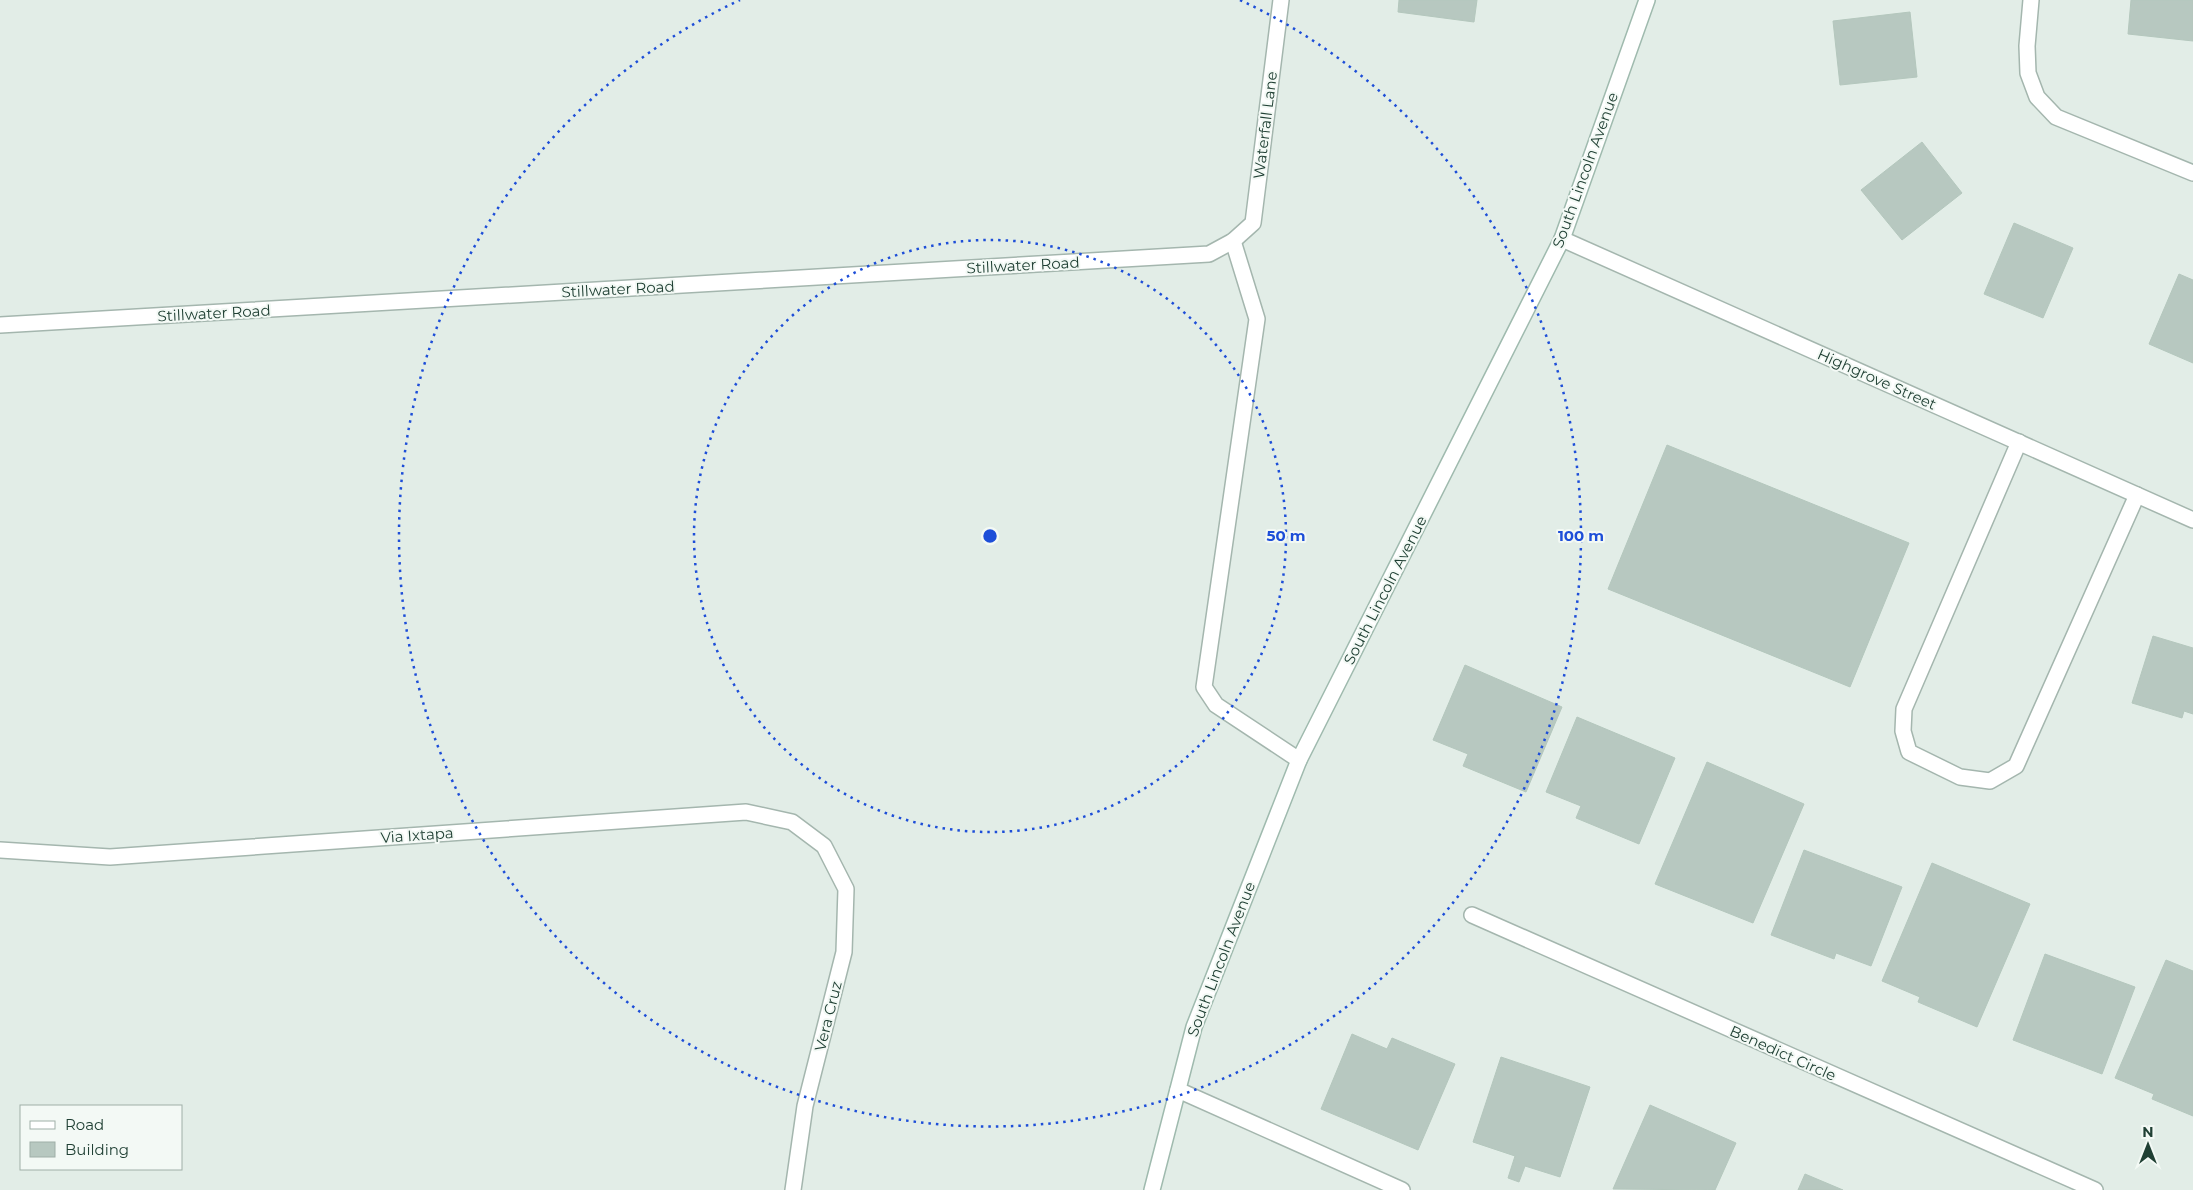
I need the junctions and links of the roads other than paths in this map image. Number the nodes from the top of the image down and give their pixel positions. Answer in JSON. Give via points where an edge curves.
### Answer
{"nodes":[{"id":1,"x":1281,"y":0,"type":"edge"},
{"id":2,"x":1647,"y":0,"type":"edge"},
{"id":3,"x":2031,"y":0,"type":"edge"},
{"id":4,"x":2193,"y":173,"type":"edge"},
{"id":5,"x":1562,"y":238,"type":"junction"},
{"id":6,"x":1233,"y":241,"type":"junction"},
{"id":7,"x":0,"y":325,"type":"edge"},
{"id":8,"x":2019,"y":442,"type":"junction"},
{"id":9,"x":2137,"y":495,"type":"junction"},
{"id":10,"x":2193,"y":520,"type":"edge"},
{"id":11,"x":1299,"y":760,"type":"junction"},
{"id":12,"x":824,"y":846,"type":"joint"},
{"id":13,"x":0,"y":850,"type":"edge"},
{"id":14,"x":1472,"y":915,"type":"dead end"},
{"id":15,"x":1178,"y":1090,"type":"junction"},
{"id":16,"x":793,"y":1190,"type":"edge"},
{"id":17,"x":1152,"y":1190,"type":"edge"},
{"id":18,"x":1402,"y":1190,"type":"edge"},
{"id":19,"x":2095,"y":1190,"type":"edge"}],
"edges":[{"from":1,"to":6,"type":"street","name":"Waterfall Lane","via":[[1253,223]]},
{"from":2,"to":5,"type":"street","name":"South Lincoln Avenue"},
{"from":3,"to":4,"type":"street","via":[[2028,73],[2037,97],[2056,117]]},
{"from":5,"to":8,"type":"street","name":"Highgrove Street"},
{"from":5,"to":11,"type":"street","name":"South Lincoln Avenue"},
{"from":6,"to":7,"type":"street","name":"Stillwater Road","via":[[1209,254]]},
{"from":6,"to":11,"type":"street","via":[[1257,319],[1204,687],[1216,705]]},
{"from":8,"to":9,"type":"street","name":"Highgrove Street"},
{"from":8,"to":9,"type":"street","via":[[1904,709],[1903,731],[1909,752],[1960,777],[1990,781],[2016,766]]},
{"from":9,"to":10,"type":"street","name":"Highgrove Street"},
{"from":11,"to":15,"type":"street","name":"South Lincoln Avenue","via":[[1194,1026]]},
{"from":12,"to":13,"type":"street","name":"Via Ixtapa","via":[[792,822],[746,812],[110,857]]},
{"from":12,"to":16,"type":"street","name":"Vera Cruz","via":[[846,889],[844,952],[805,1106]]},
{"from":14,"to":19,"type":"street","name":"Benedict Circle"},
{"from":15,"to":17,"type":"street","name":"South Lincoln Avenue"},
{"from":15,"to":18,"type":"street"}]}
